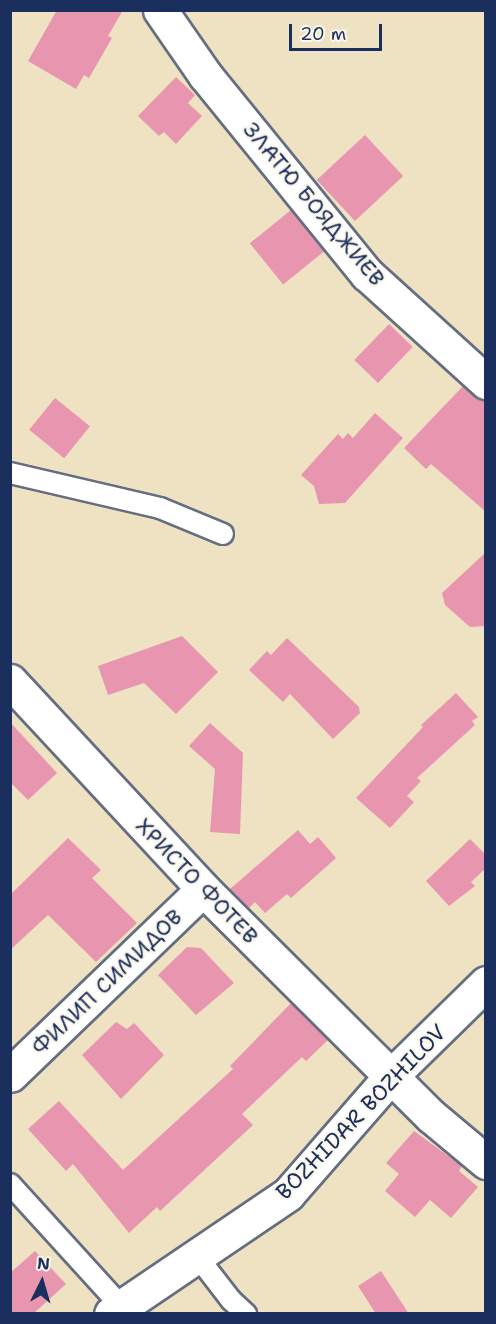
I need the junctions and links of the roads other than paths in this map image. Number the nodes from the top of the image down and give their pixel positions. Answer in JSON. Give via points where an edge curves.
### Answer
{"nodes":[{"id":1,"x":160,"y":10,"type":"edge"},
{"id":2,"x":486,"y":382,"type":"edge"},
{"id":3,"x":10,"y":473,"type":"edge"},
{"id":4,"x":223,"y":534,"type":"dead end"},
{"id":5,"x":10,"y":681,"type":"edge"},
{"id":6,"x":202,"y":889,"type":"junction"},
{"id":7,"x":486,"y":983,"type":"edge"},
{"id":8,"x":10,"y":1075,"type":"edge"},
{"id":9,"x":391,"y":1076,"type":"junction"},
{"id":10,"x":486,"y":1162,"type":"edge"},
{"id":11,"x":10,"y":1185,"type":"edge"},
{"id":12,"x":197,"y":1256,"type":"junction"},
{"id":13,"x":116,"y":1310,"type":"edge"},
{"id":14,"x":246,"y":1314,"type":"edge"}],
"edges":[{"from":1,"to":2,"type":"street","name":"ЗЛАТЮ БОЯДЖИЕВ","via":[[205,75],[367,274]]},
{"from":3,"to":4,"type":"lane","via":[[160,508]]},
{"from":5,"to":6,"type":"street","name":"ХРИСТО ФОТЕВ"},
{"from":6,"to":8,"type":"street","name":"ФИЛИП СИМИДОВ"},
{"from":6,"to":9,"type":"street","name":"ХРИСТО ФОТЕВ"},
{"from":7,"to":9,"type":"street","name":"BOZHIDAR BOZHILOV"},
{"from":9,"to":10,"type":"street","name":"ХРИСТО ФОТЕВ"},
{"from":9,"to":12,"type":"street","name":"BOZHIDAR BOZHILOV","via":[[288,1194]]},
{"from":11,"to":13,"type":"lane"},
{"from":12,"to":13,"type":"street","name":"BOZHIDAR BOZHILOV"},
{"from":12,"to":14,"type":"lane"}]}
